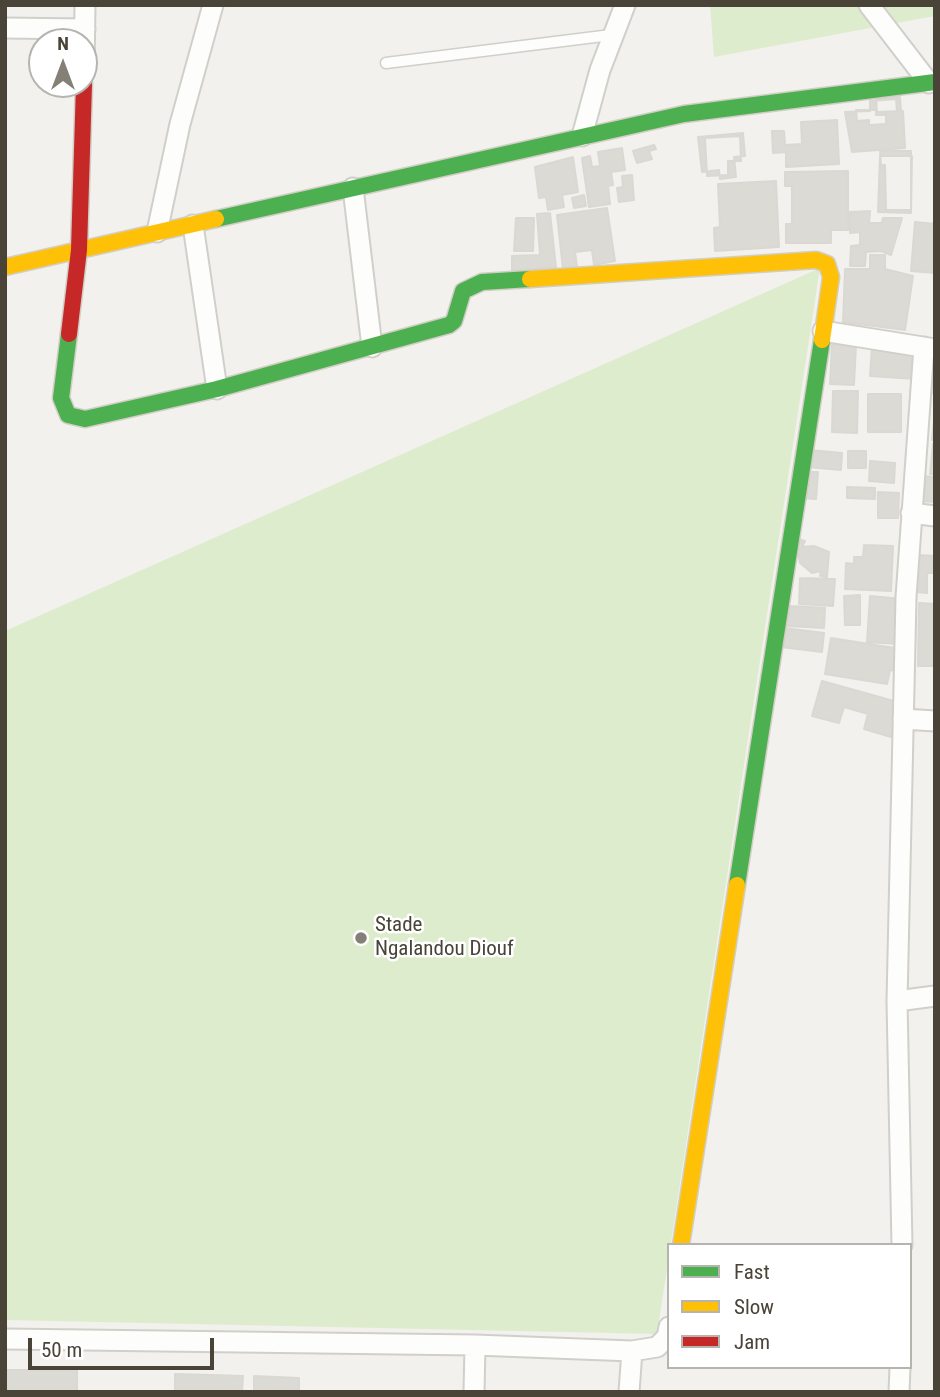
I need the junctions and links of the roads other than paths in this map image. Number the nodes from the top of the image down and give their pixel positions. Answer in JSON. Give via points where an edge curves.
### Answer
{"nodes":[{"id":1,"x":85,"y":5,"type":"edge"},
{"id":2,"x":213,"y":5,"type":"edge"},
{"id":3,"x":625,"y":5,"type":"edge"},
{"id":4,"x":869,"y":5,"type":"edge"},
{"id":5,"x":5,"y":28,"type":"edge"},
{"id":6,"x":28,"y":28,"type":"edge"},
{"id":7,"x":85,"y":28,"type":"edge"},
{"id":8,"x":611,"y":35,"type":"junction"},
{"id":9,"x":386,"y":63,"type":"dead end"},
{"id":10,"x":932,"y":83,"type":"edge"},
{"id":11,"x":84,"y":98,"type":"edge"},
{"id":12,"x":582,"y":136,"type":"junction"},
{"id":13,"x":353,"y":188,"type":"junction"},
{"id":14,"x":193,"y":225,"type":"junction"},
{"id":15,"x":158,"y":232,"type":"junction"},
{"id":16,"x":79,"y":250,"type":"junction"},
{"id":17,"x":5,"y":267,"type":"edge"},
{"id":18,"x":823,"y":331,"type":"junction"},
{"id":19,"x":372,"y":347,"type":"junction"},
{"id":20,"x":929,"y":348,"type":"edge"},
{"id":21,"x":217,"y":388,"type":"junction"},
{"id":22,"x":911,"y":513,"type":"junction"},
{"id":23,"x":935,"y":516,"type":"edge"},
{"id":24,"x":903,"y":719,"type":"junction"},
{"id":25,"x":935,"y":721,"type":"edge"},
{"id":26,"x":935,"y":996,"type":"edge"},
{"id":27,"x":897,"y":1001,"type":"junction"},
{"id":28,"x":681,"y":1243,"type":"edge"},
{"id":29,"x":902,"y":1243,"type":"edge"},
{"id":30,"x":667,"y":1337,"type":"edge"},
{"id":31,"x":5,"y":1339,"type":"edge"},
{"id":32,"x":475,"y":1345,"type":"junction"},
{"id":33,"x":632,"y":1351,"type":"junction"},
{"id":34,"x":900,"y":1369,"type":"edge"},
{"id":35,"x":635,"y":1390,"type":"edge"},
{"id":36,"x":474,"y":1392,"type":"edge"},
{"id":37,"x":899,"y":1392,"type":"edge"}],
"edges":[{"from":1,"to":7,"type":"street"},
{"from":2,"to":15,"type":"street","via":[[180,124]]},
{"from":3,"to":8,"type":"street"},
{"from":4,"to":10,"type":"street"},
{"from":5,"to":6,"type":"street"},
{"from":8,"to":9,"type":"lane"},
{"from":8,"to":12,"type":"street"},
{"from":10,"to":12,"type":"street","via":[[684,114]]},
{"from":11,"to":16,"type":"street"},
{"from":12,"to":13,"type":"street"},
{"from":13,"to":14,"type":"street"},
{"from":13,"to":19,"type":"street"},
{"from":14,"to":15,"type":"street"},
{"from":14,"to":21,"type":"street"},
{"from":15,"to":16,"type":"street"},
{"from":16,"to":17,"type":"street"},
{"from":16,"to":21,"type":"street","via":[[61,398],[68,415],[85,419]]},
{"from":18,"to":19,"type":"street","via":[[831,277],[827,264],[816,260],[482,282],[463,291],[449,325]]},
{"from":18,"to":20,"type":"street"},
{"from":18,"to":28,"type":"street"},
{"from":19,"to":21,"type":"street"},
{"from":20,"to":22,"type":"street"},
{"from":22,"to":23,"type":"street"},
{"from":22,"to":24,"type":"street"},
{"from":24,"to":25,"type":"street"},
{"from":24,"to":27,"type":"street"},
{"from":26,"to":27,"type":"street"},
{"from":27,"to":29,"type":"street"},
{"from":30,"to":33,"type":"street","via":[[657,1347]]},
{"from":31,"to":32,"type":"street"},
{"from":32,"to":33,"type":"street"},
{"from":32,"to":36,"type":"street"},
{"from":33,"to":35,"type":"street"},
{"from":34,"to":37,"type":"street"}]}
